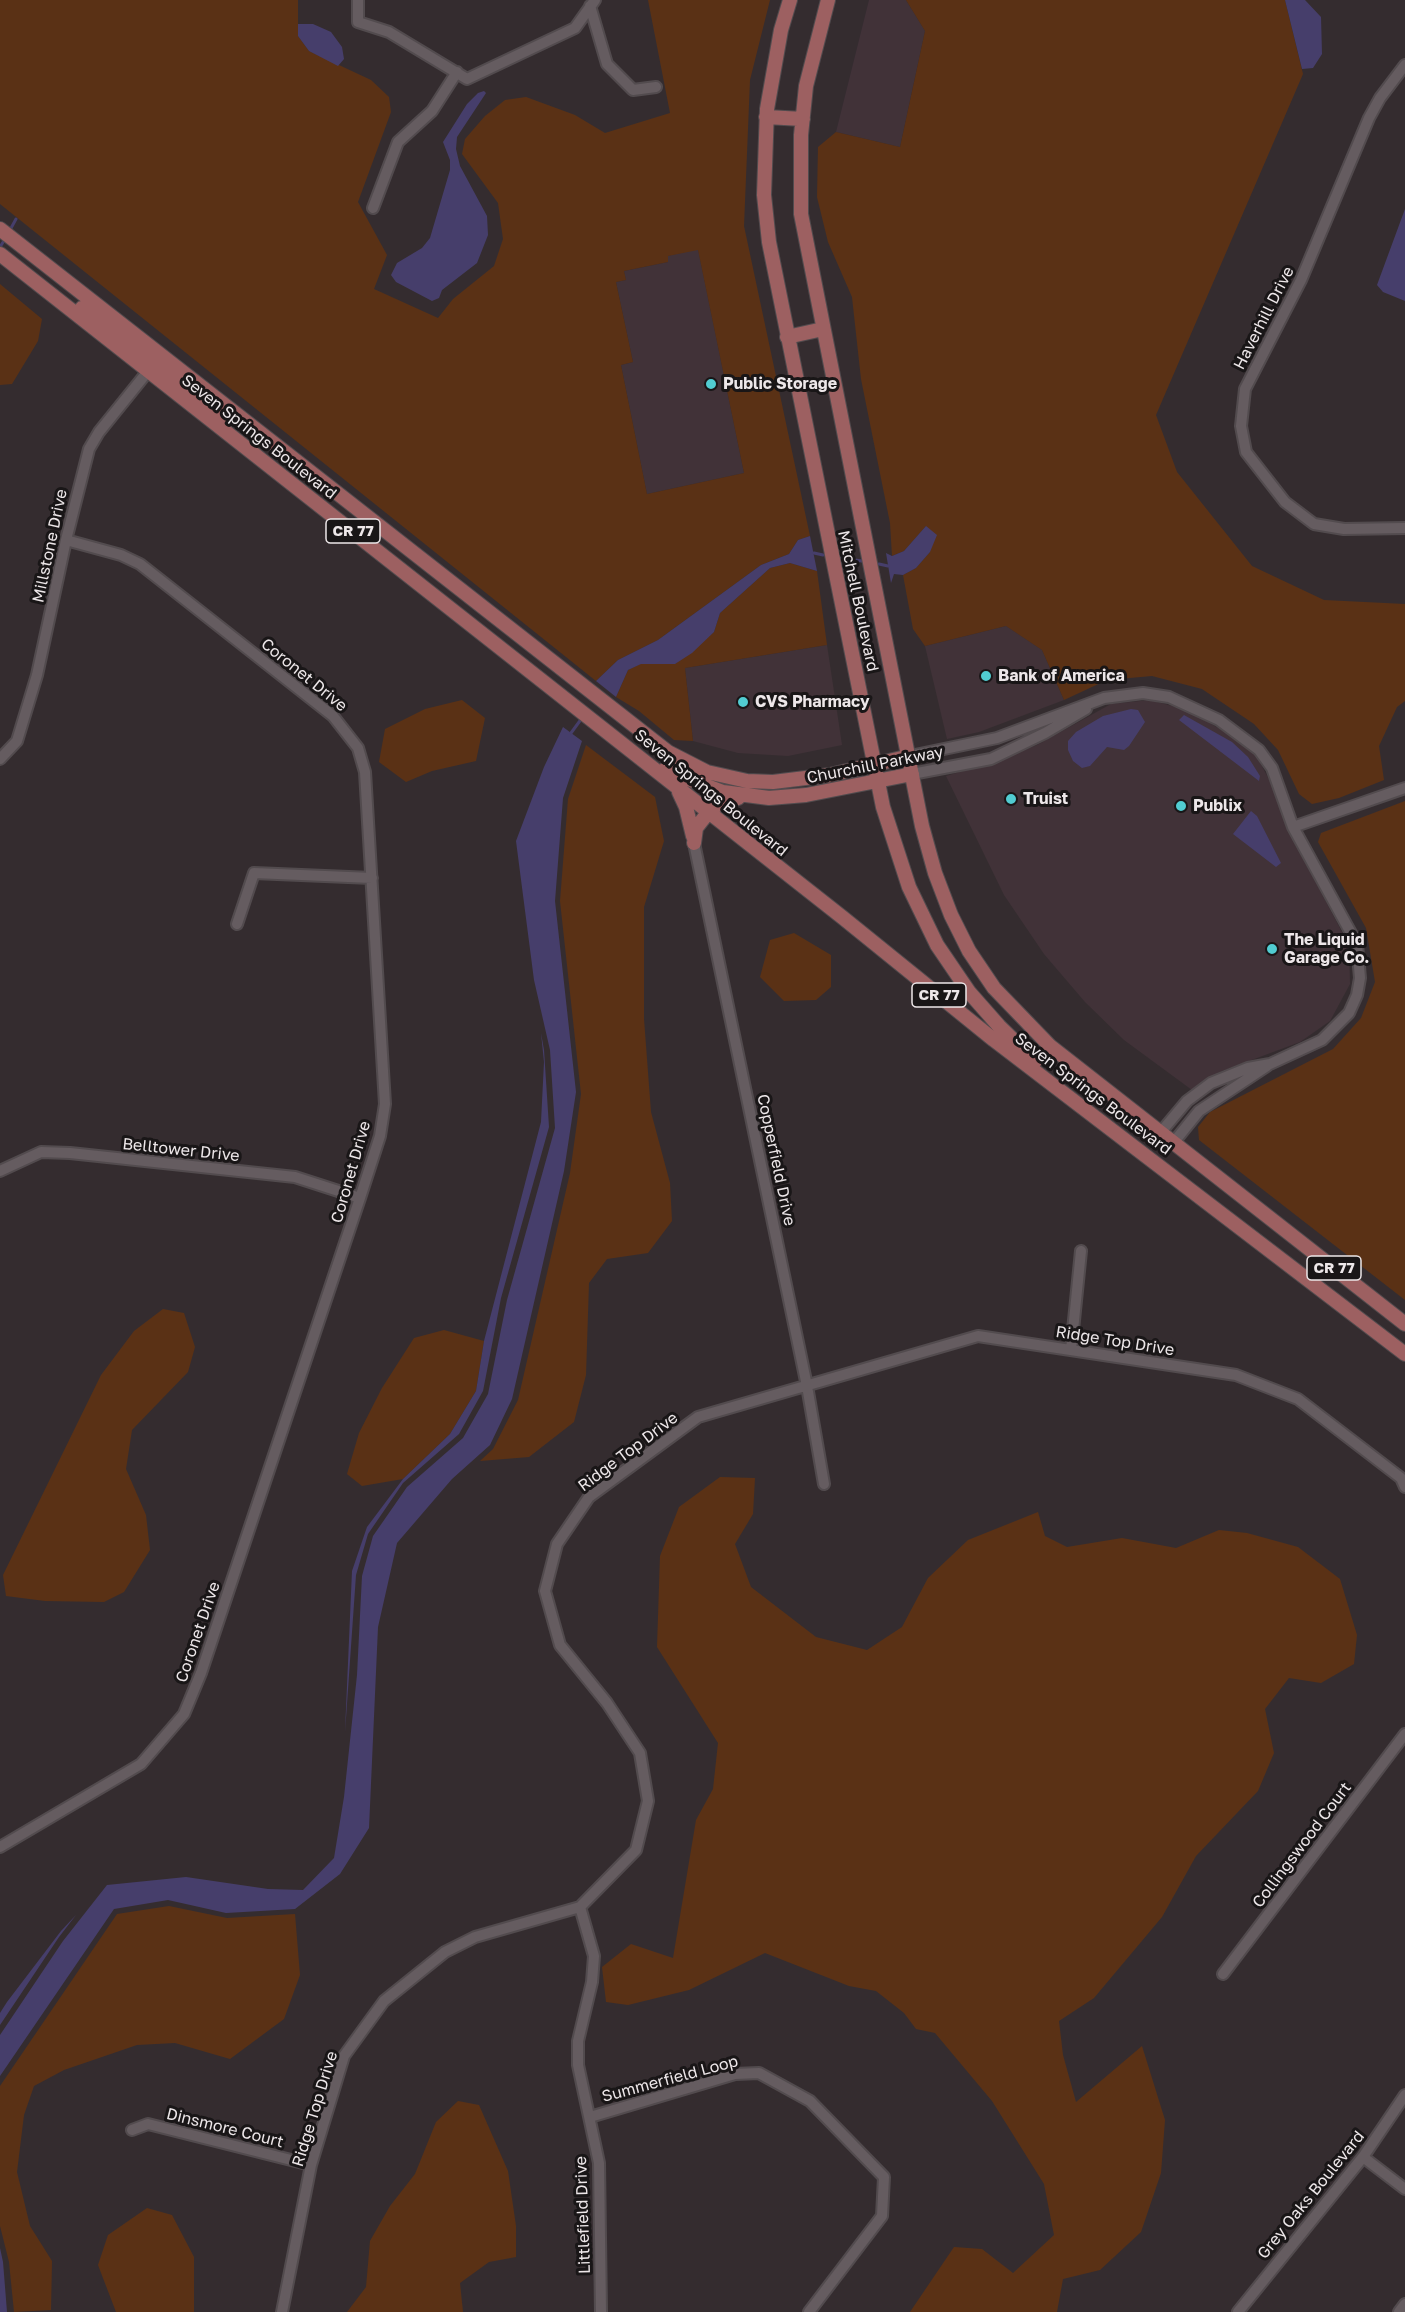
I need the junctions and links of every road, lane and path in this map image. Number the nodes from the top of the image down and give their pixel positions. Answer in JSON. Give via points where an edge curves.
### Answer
{"nodes":[{"id":1,"x":358,"y":0,"type":"edge"},
{"id":2,"x":790,"y":0,"type":"edge"},
{"id":3,"x":828,"y":0,"type":"edge"},
{"id":4,"x":593,"y":3,"type":"edge"},
{"id":5,"x":1405,"y":65,"type":"edge"},
{"id":6,"x":458,"y":72,"type":"junction"},
{"id":7,"x":656,"y":87,"type":"dead end"},
{"id":8,"x":766,"y":117,"type":"junction"},
{"id":9,"x":803,"y":119,"type":"junction"},
{"id":10,"x":373,"y":208,"type":"dead end"},
{"id":11,"x":1,"y":231,"type":"edge"},
{"id":12,"x":0,"y":254,"type":"edge"},
{"id":13,"x":823,"y":329,"type":"junction"},
{"id":14,"x":787,"y":337,"type":"junction"},
{"id":15,"x":154,"y":363,"type":"junction"},
{"id":16,"x":1405,"y":528,"type":"edge"},
{"id":17,"x":66,"y":540,"type":"junction"},
{"id":18,"x":1104,"y":698,"type":"junction"},
{"id":19,"x":910,"y":756,"type":"junction"},
{"id":20,"x":0,"y":759,"type":"edge"},
{"id":21,"x":644,"y":760,"type":"junction"},
{"id":22,"x":874,"y":764,"type":"junction"},
{"id":23,"x":912,"y":774,"type":"junction"},
{"id":24,"x":878,"y":783,"type":"junction"},
{"id":25,"x":1405,"y":788,"type":"edge"},
{"id":26,"x":678,"y":790,"type":"junction"},
{"id":27,"x":746,"y":796,"type":"junction"},
{"id":28,"x":707,"y":813,"type":"junction"},
{"id":29,"x":1293,"y":827,"type":"junction"},
{"id":30,"x":694,"y":843,"type":"junction"},
{"id":31,"x":372,"y":878,"type":"junction"},
{"id":32,"x":237,"y":924,"type":"dead end"},
{"id":33,"x":1270,"y":1064,"type":"junction"},
{"id":34,"x":1161,"y":1132,"type":"junction"},
{"id":35,"x":1174,"y":1142,"type":"junction"},
{"id":36,"x":0,"y":1171,"type":"edge"},
{"id":37,"x":1202,"y":1197,"type":"junction"},
{"id":38,"x":360,"y":1198,"type":"junction"},
{"id":39,"x":1081,"y":1251,"type":"dead end"},
{"id":40,"x":1405,"y":1324,"type":"edge"},
{"id":41,"x":1071,"y":1350,"type":"junction"},
{"id":42,"x":1405,"y":1354,"type":"edge"},
{"id":43,"x":807,"y":1386,"type":"junction"},
{"id":44,"x":824,"y":1484,"type":"dead end"},
{"id":45,"x":1405,"y":1487,"type":"edge"},
{"id":46,"x":1405,"y":1734,"type":"edge"},
{"id":47,"x":0,"y":1847,"type":"edge"},
{"id":48,"x":580,"y":1907,"type":"junction"},
{"id":49,"x":1223,"y":1974,"type":"dead end"},
{"id":50,"x":1405,"y":2095,"type":"edge"},
{"id":51,"x":590,"y":2117,"type":"junction"},
{"id":52,"x":132,"y":2130,"type":"dead end"},
{"id":53,"x":1363,"y":2157,"type":"junction"},
{"id":54,"x":311,"y":2164,"type":"junction"},
{"id":55,"x":1405,"y":2189,"type":"edge"},
{"id":56,"x":1405,"y":2304,"type":"edge"},
{"id":57,"x":282,"y":2312,"type":"edge"},
{"id":58,"x":601,"y":2312,"type":"edge"},
{"id":59,"x":809,"y":2312,"type":"edge"},
{"id":60,"x":1238,"y":2312,"type":"edge"},
{"id":61,"x":1399,"y":2312,"type":"edge"}],
"edges":[{"from":1,"to":6,"type":"street","via":[[358,22],[389,32]]},
{"from":2,"to":8,"type":"main road","name":"Mitchell Boulevard"},
{"from":3,"to":9,"type":"main road","name":"Mitchell Boulevard","via":[[814,46]]},
{"from":4,"to":6,"type":"street","via":[[575,28],[467,79]]},
{"from":4,"to":7,"type":"street","via":[[607,64],[633,90]]},
{"from":5,"to":16,"type":"street","name":"Haverhill Drive","via":[[1369,118],[1301,280],[1245,389],[1241,426],[1246,452],[1285,502],[1314,524],[1344,529]]},
{"from":6,"to":10,"type":"street","via":[[432,111],[398,142]]},
{"from":8,"to":9,"type":"main road"},
{"from":8,"to":14,"type":"main road","name":"Mitchell Boulevard","via":[[764,195]]},
{"from":9,"to":13,"type":"main road","name":"Mitchell Boulevard","via":[[801,214]]},
{"from":11,"to":15,"type":"main road","name":"Seven Springs Boulevard","number":"CR 77"},
{"from":12,"to":15,"type":"main road","name":"Seven Springs Boulevard","number":"CR 77","via":[[60,302]]},
{"from":13,"to":14,"type":"main road"},
{"from":13,"to":19,"type":"main road","name":"Mitchell Boulevard"},
{"from":14,"to":22,"type":"main road","name":"Mitchell Boulevard"},
{"from":15,"to":17,"type":"street","name":"Millstone Drive","via":[[89,449]]},
{"from":15,"to":21,"type":"main road","name":"Seven Springs Boulevard","number":"CR 77"},
{"from":15,"to":22,"type":"main road","name":"Seven Springs Boulevard","number":"CR 77","via":[[234,424],[261,434],[625,720],[682,760],[707,772],[767,782]]},
{"from":17,"to":20,"type":"street","name":"Millstone Drive","via":[[29,702],[17,741]]},
{"from":17,"to":31,"type":"street","name":"Coronet Drive","via":[[140,564],[333,716],[358,748],[363,761]]},
{"from":18,"to":19,"type":"street","name":"Churchill Parkway","via":[[997,738]]},
{"from":18,"to":23,"type":"street","name":"Churchill Parkway","via":[[991,759]]},
{"from":18,"to":29,"type":"street","name":"Churchill Parkway","via":[[1143,693],[1169,697],[1242,735],[1272,768]]},
{"from":19,"to":22,"type":"main road","name":"Churchill Parkway","number":"CR 77"},
{"from":19,"to":23,"type":"main road","name":"Mitchell Boulevard","number":"CR 77"},
{"from":21,"to":26,"type":"main road","name":"Seven Springs Boulevard","number":"CR 77"},
{"from":21,"to":27,"type":"main road","name":"Churchill Parkway","via":[[707,788]]},
{"from":22,"to":24,"type":"main road","name":"Mitchell Boulevard"},
{"from":23,"to":24,"type":"main road","name":"Churchill Parkway"},
{"from":23,"to":34,"type":"main road","name":"Seven Springs Boulevard","number":"CR 77","via":[[935,873],[969,951],[989,980],[1050,1046]]},
{"from":24,"to":27,"type":"main road","name":"Churchill Parkway","via":[[806,795]]},
{"from":24,"to":37,"type":"main road","name":"Mitchell Boulevard","via":[[888,830],[909,887],[933,937],[969,992],[1046,1071]]},
{"from":25,"to":29,"type":"street"},
{"from":26,"to":28,"type":"main road","name":"Seven Springs Boulevard","number":"CR 77"},
{"from":26,"to":30,"type":"main road"},
{"from":27,"to":28,"type":"main road","via":[[720,802]]},
{"from":28,"to":30,"type":"main road","via":[[696,828]]},
{"from":28,"to":37,"type":"main road","name":"Seven Springs Boulevard","number":"CR 77","via":[[1016,1057]]},
{"from":29,"to":33,"type":"street","name":"Churchill Parkway","via":[[1357,944],[1360,978],[1349,1013],[1336,1028],[1322,1040]]},
{"from":30,"to":43,"type":"street","name":"Copperfield Drive"},
{"from":31,"to":32,"type":"street","via":[[254,873]]},
{"from":31,"to":38,"type":"street","name":"Coronet Drive","via":[[385,1104],[380,1136]]},
{"from":33,"to":34,"type":"street","name":"Churchill Parkway","via":[[1210,1083],[1187,1101]]},
{"from":33,"to":35,"type":"street","name":"Churchill Parkway","via":[[1199,1110]]},
{"from":34,"to":35,"type":"main road","name":"Seven Springs Boulevard","number":"CR 77"},
{"from":35,"to":40,"type":"main road","name":"Seven Springs Boulevard","number":"CR 77"},
{"from":36,"to":38,"type":"street","name":"Belltower Drive","via":[[40,1152],[70,1153],[295,1177]]},
{"from":37,"to":42,"type":"main road","name":"Seven Springs Boulevard","number":"CR 77"},
{"from":38,"to":47,"type":"street","name":"Coronet Drive","via":[[205,1662],[184,1714],[141,1764]]},
{"from":39,"to":41,"type":"street"},
{"from":41,"to":43,"type":"street","name":"Ridge Top Drive","via":[[978,1336]]},
{"from":41,"to":45,"type":"street","name":"Ridge Top Drive","via":[[1236,1375],[1298,1399],[1401,1478]]},
{"from":43,"to":44,"type":"street","name":"Copperfield Drive"},
{"from":43,"to":48,"type":"street","name":"Ridge Top Drive","via":[[698,1418],[589,1497],[557,1544],[545,1591],[560,1645],[640,1752],[648,1801],[636,1850]]},
{"from":46,"to":49,"type":"street","name":"Collingswood Court"},
{"from":48,"to":51,"type":"street","name":"Littlefield Drive","via":[[594,1956],[578,2041],[578,2066]]},
{"from":48,"to":54,"type":"street","name":"Ridge Top Drive","via":[[475,1937],[445,1952],[384,2001],[344,2056]]},
{"from":50,"to":53,"type":"street","name":"Grey Oaks Boulevard"},
{"from":51,"to":58,"type":"street","name":"Littlefield Drive","via":[[599,2163]]},
{"from":51,"to":59,"type":"street","name":"Summerfield Loop","via":[[735,2074],[759,2073],[810,2101],[884,2177],[882,2216]]},
{"from":52,"to":54,"type":"street","name":"Dinsmore Court","via":[[148,2124]]},
{"from":53,"to":55,"type":"street"},
{"from":53,"to":60,"type":"street","name":"Grey Oaks Boulevard"},
{"from":54,"to":57,"type":"street","name":"Ridge Top Drive"},
{"from":56,"to":61,"type":"street"}]}
